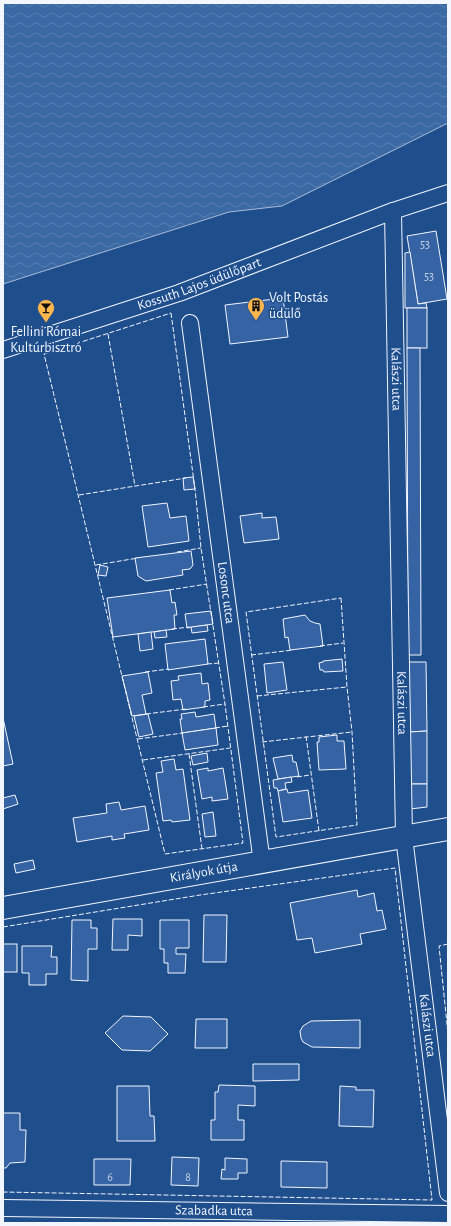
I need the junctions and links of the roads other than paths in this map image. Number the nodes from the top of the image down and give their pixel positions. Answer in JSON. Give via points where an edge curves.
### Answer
{"nodes":[{"id":1,"x":448,"y":193,"type":"edge"},
{"id":2,"x":393,"y":211,"type":"junction"},
{"id":3,"x":190,"y":323,"type":"dead end"},
{"id":4,"x":3,"y":350,"type":"edge"},
{"id":5,"x":448,"y":829,"type":"edge"},
{"id":6,"x":404,"y":837,"type":"junction"},
{"id":7,"x":262,"y":863,"type":"junction"},
{"id":8,"x":3,"y":908,"type":"edge"},
{"id":9,"x":448,"y":1192,"type":"edge"},
{"id":10,"x":3,"y":1208,"type":"edge"},
{"id":11,"x":448,"y":1214,"type":"edge"}],
"edges":[{"from":1,"to":2,"type":"street","name":"Kossuth Lajos üdülőpart"},
{"from":2,"to":4,"type":"street","name":"Kossuth Lajos üdülőpart","via":[[179,293]]},
{"from":2,"to":6,"type":"street","name":"Kalászi utca"},
{"from":3,"to":7,"type":"street","name":"Losonc utca"},
{"from":5,"to":6,"type":"street","name":"Királyok útja"},
{"from":6,"to":7,"type":"street","name":"Királyok útja"},
{"from":6,"to":9,"type":"street","name":"Kalászi utca"},
{"from":7,"to":8,"type":"street","name":"Királyok útja"},
{"from":10,"to":11,"type":"street","name":"Szabadka utca"}]}
